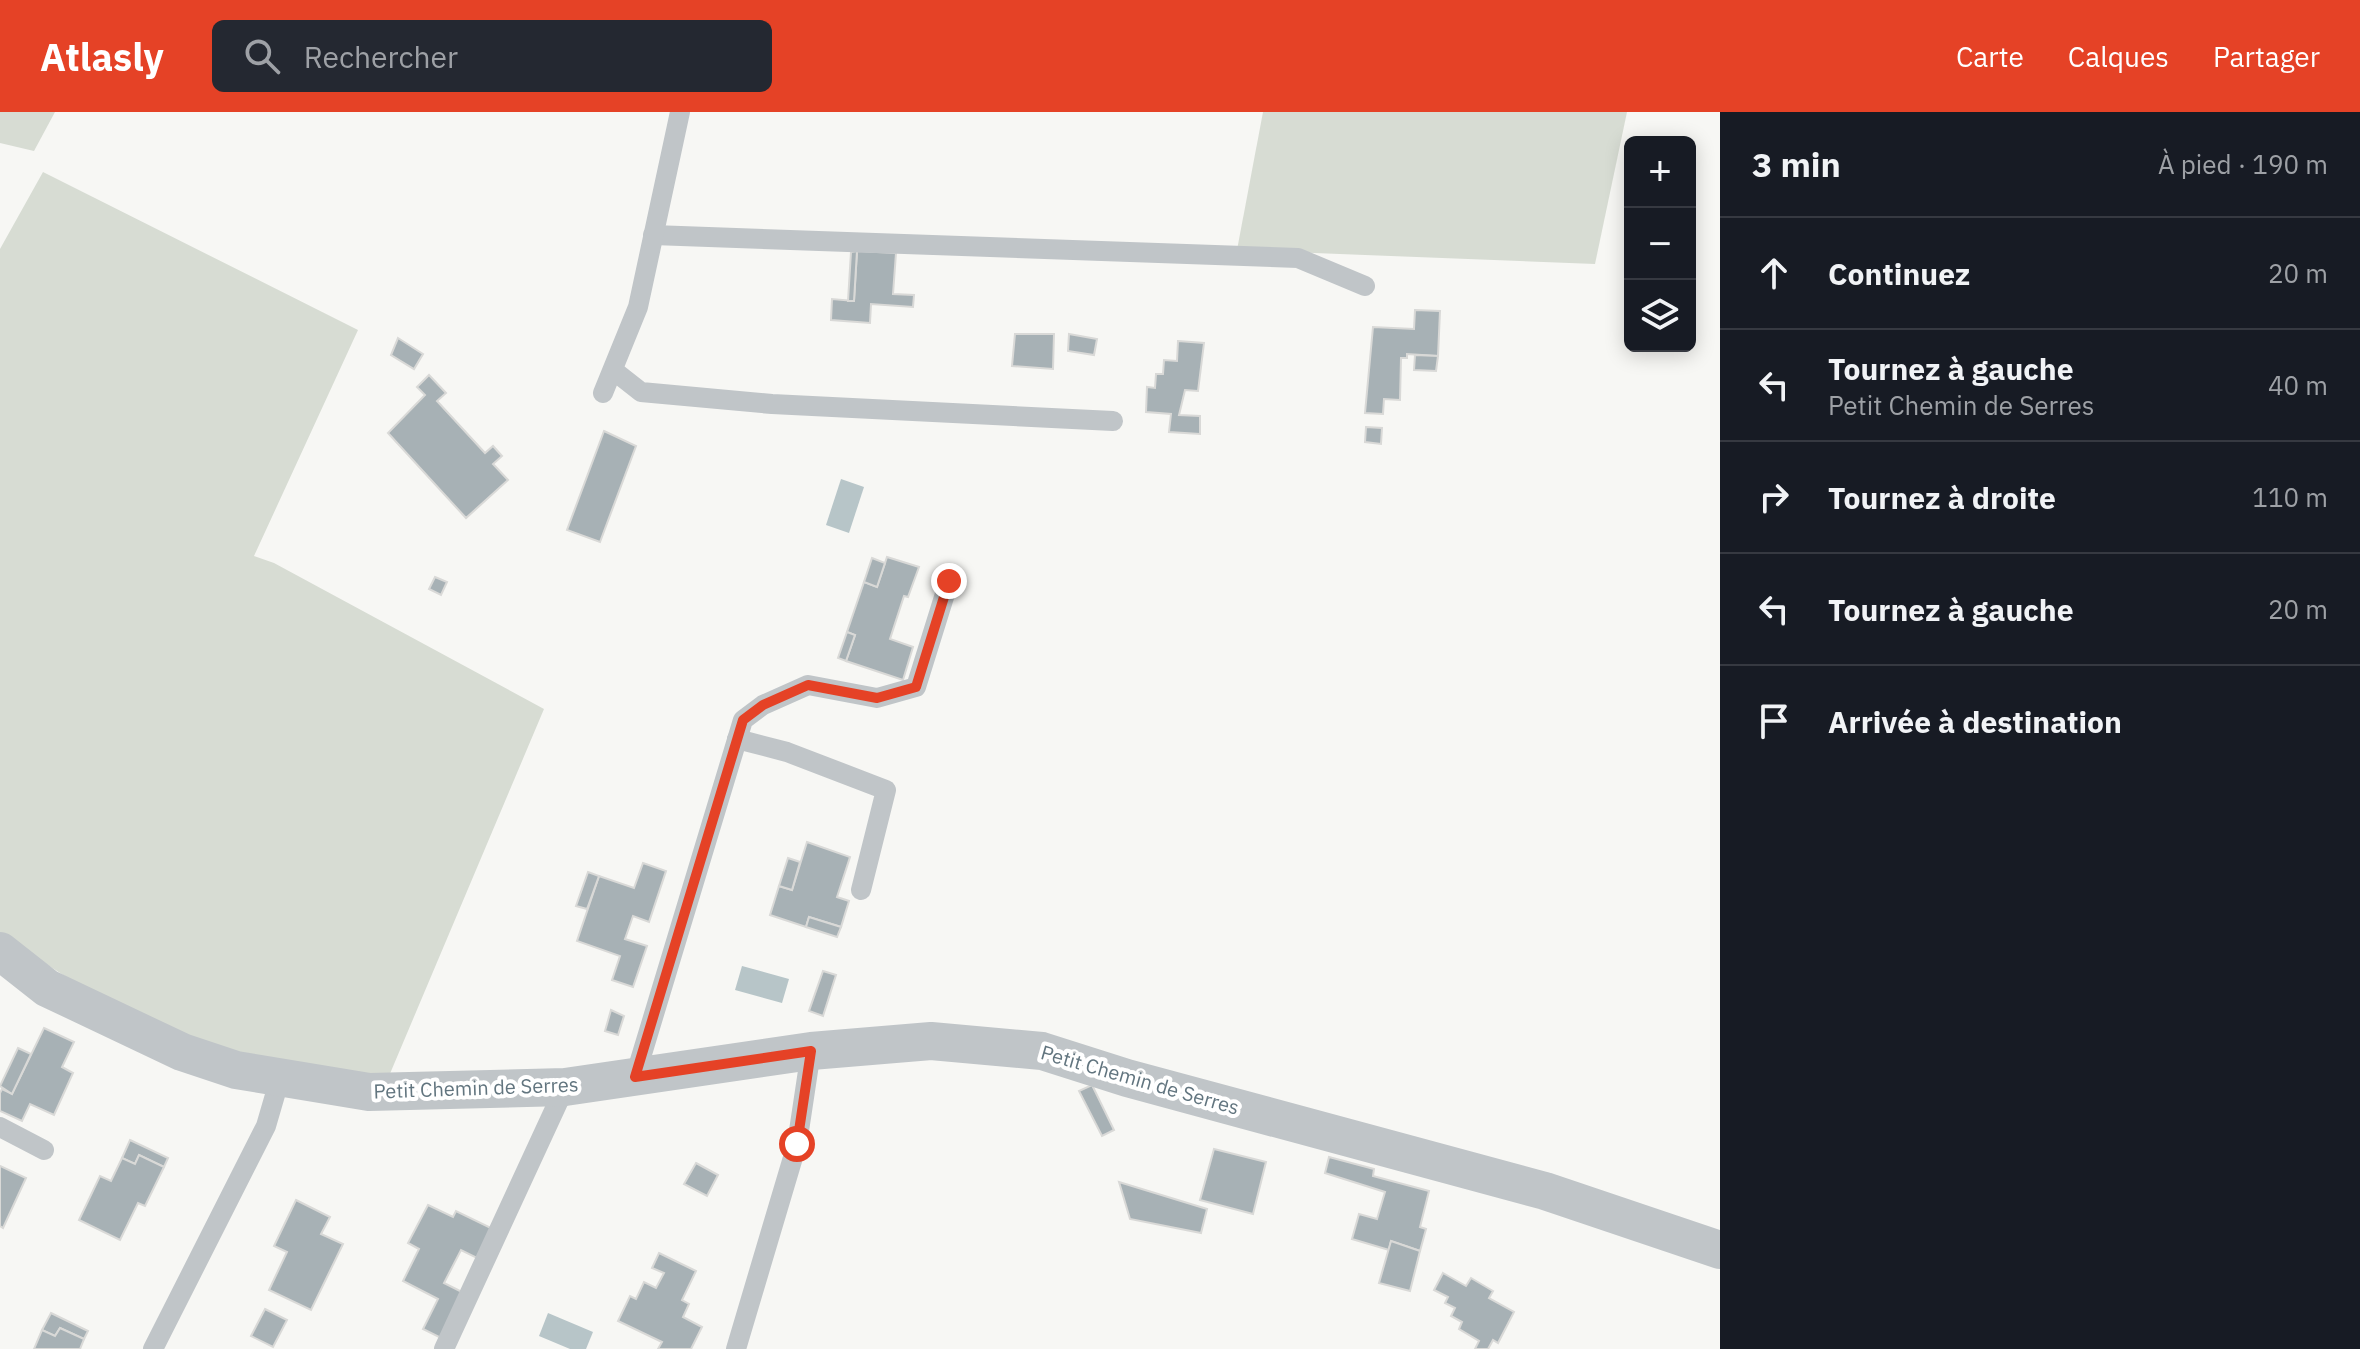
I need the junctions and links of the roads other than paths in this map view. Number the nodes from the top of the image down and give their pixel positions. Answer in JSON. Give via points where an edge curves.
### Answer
{"nodes":[{"id":1,"x":680,"y":112,"type":"edge"},
{"id":2,"x":653,"y":235,"type":"junction"},
{"id":3,"x":1365,"y":286,"type":"dead end"},
{"id":4,"x":613,"y":370,"type":"junction"},
{"id":5,"x":603,"y":393,"type":"dead end"},
{"id":6,"x":1113,"y":421,"type":"dead end"},
{"id":7,"x":949,"y":581,"type":"dead end"},
{"id":8,"x":737,"y":739,"type":"junction"},
{"id":9,"x":861,"y":890,"type":"dead end"},
{"id":10,"x":0,"y":951,"type":"edge"},
{"id":11,"x":811,"y":1051,"type":"junction"},
{"id":12,"x":635,"y":1077,"type":"junction"},
{"id":13,"x":280,"y":1078,"type":"junction"},
{"id":14,"x":565,"y":1087,"type":"junction"},
{"id":15,"x":0,"y":1127,"type":"edge"},
{"id":16,"x":44,"y":1150,"type":"dead end"},
{"id":17,"x":1720,"y":1250,"type":"edge"},
{"id":18,"x":153,"y":1349,"type":"edge"},
{"id":19,"x":444,"y":1349,"type":"edge"},
{"id":20,"x":736,"y":1349,"type":"edge"}],
"edges":[{"from":1,"to":2,"type":"lane"},
{"from":2,"to":3,"type":"lane","via":[[1298,258]]},
{"from":2,"to":4,"type":"lane","via":[[638,307]]},
{"from":4,"to":5,"type":"lane"},
{"from":4,"to":6,"type":"lane","via":[[641,392]]},
{"from":7,"to":8,"type":"lane","via":[[916,687],[877,698],[808,685],[753,712],[743,720]]},
{"from":8,"to":9,"type":"lane","via":[[886,790]]},
{"from":8,"to":12,"type":"lane"},
{"from":10,"to":13,"type":"street","name":"Petit Chemin de Serres","via":[[47,988],[182,1052]]},
{"from":11,"to":12,"type":"street","name":"Petit Chemin de Serres"},
{"from":11,"to":17,"type":"street","name":"Petit Chemin de Serres","via":[[931,1041],[1042,1051],[1545,1191]]},
{"from":11,"to":20,"type":"lane","via":[[797,1144]]},
{"from":12,"to":14,"type":"street","name":"Petit Chemin de Serres"},
{"from":13,"to":14,"type":"street","name":"Petit Chemin de Serres","via":[[369,1092]]},
{"from":13,"to":18,"type":"lane","via":[[266,1126]]},
{"from":14,"to":19,"type":"lane"},
{"from":15,"to":16,"type":"lane"}]}
